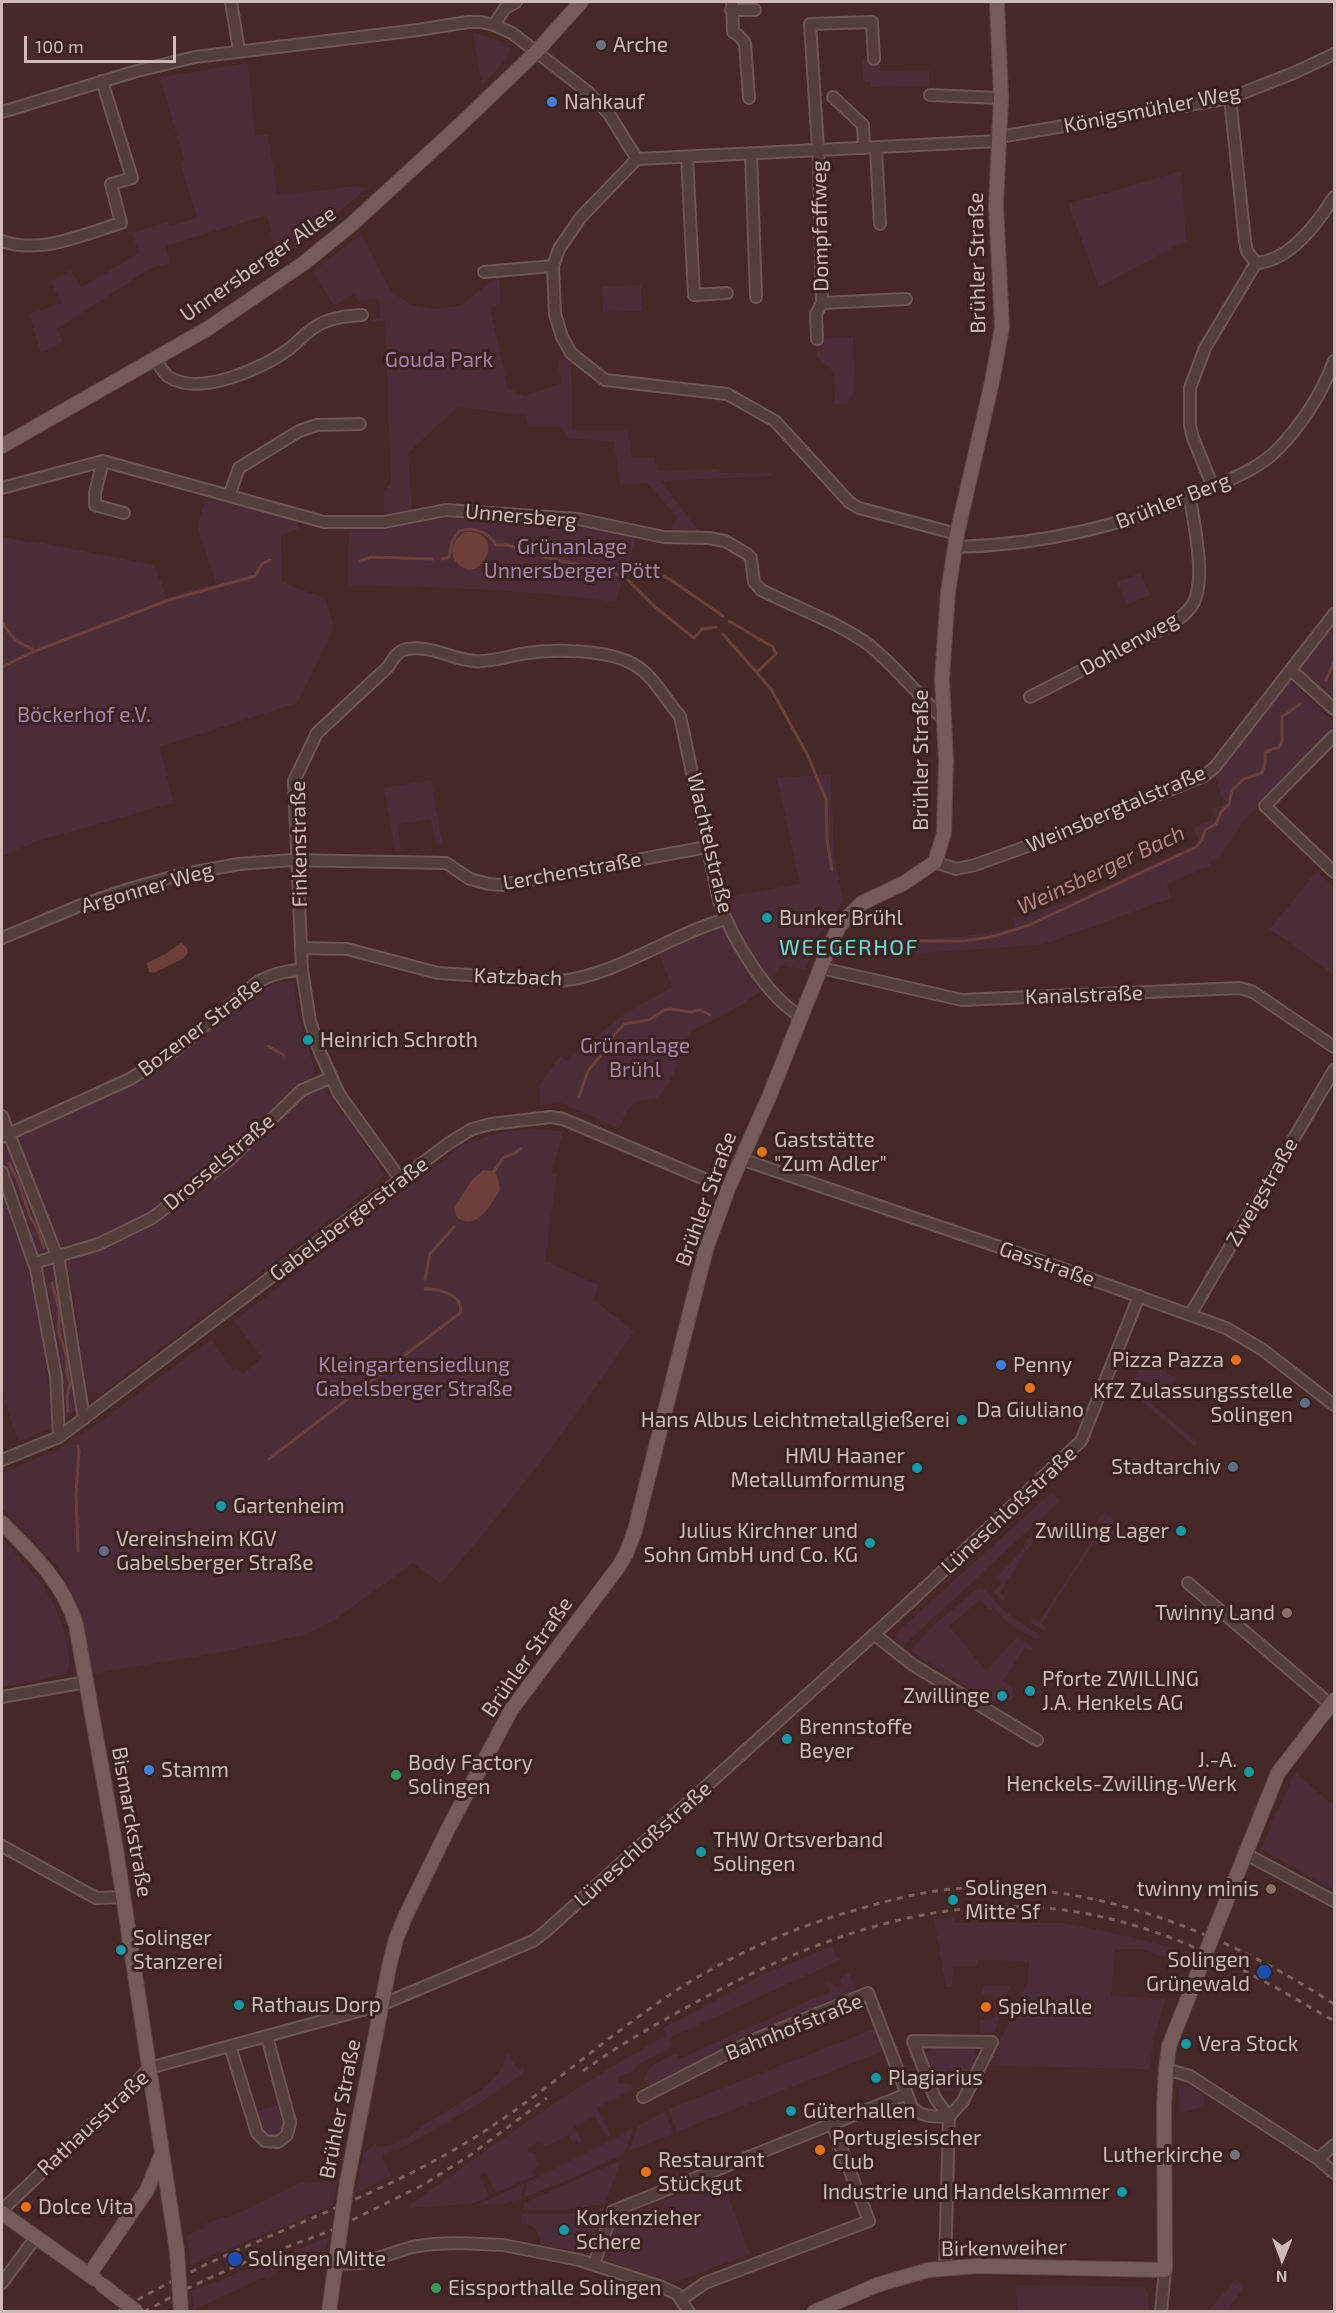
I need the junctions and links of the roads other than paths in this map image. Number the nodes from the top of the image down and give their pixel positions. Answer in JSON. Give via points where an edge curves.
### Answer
{"nodes":[{"id":1,"x":231,"y":2,"type":"edge"},
{"id":2,"x":516,"y":2,"type":"edge"},
{"id":3,"x":581,"y":2,"type":"edge"},
{"id":4,"x":997,"y":2,"type":"edge"},
{"id":5,"x":732,"y":6,"type":"edge"},
{"id":6,"x":754,"y":10,"type":"dead end"},
{"id":7,"x":494,"y":25,"type":"junction"},
{"id":8,"x":239,"y":50,"type":"junction"},
{"id":9,"x":536,"y":52,"type":"junction"},
{"id":10,"x":1335,"y":54,"type":"edge"},
{"id":11,"x":874,"y":59,"type":"dead end"},
{"id":12,"x":102,"y":81,"type":"junction"},
{"id":13,"x":930,"y":95,"type":"dead end"},
{"id":14,"x":833,"y":97,"type":"dead end"},
{"id":15,"x":749,"y":98,"type":"dead end"},
{"id":16,"x":1001,"y":98,"type":"junction"},
{"id":17,"x":1230,"y":98,"type":"junction"},
{"id":18,"x":2,"y":112,"type":"edge"},
{"id":19,"x":999,"y":139,"type":"junction"},
{"id":20,"x":876,"y":147,"type":"junction"},
{"id":21,"x":864,"y":148,"type":"junction"},
{"id":22,"x":818,"y":150,"type":"junction"},
{"id":23,"x":751,"y":153,"type":"junction"},
{"id":24,"x":687,"y":157,"type":"junction"},
{"id":25,"x":637,"y":159,"type":"junction"},
{"id":26,"x":1335,"y":197,"type":"edge"},
{"id":27,"x":880,"y":224,"type":"dead end"},
{"id":28,"x":2,"y":241,"type":"edge"},
{"id":29,"x":1256,"y":263,"type":"junction"},
{"id":30,"x":553,"y":266,"type":"junction"},
{"id":31,"x":484,"y":272,"type":"dead end"},
{"id":32,"x":727,"y":293,"type":"dead end"},
{"id":33,"x":756,"y":297,"type":"dead end"},
{"id":34,"x":906,"y":299,"type":"dead end"},
{"id":35,"x":822,"y":303,"type":"junction"},
{"id":36,"x":362,"y":315,"type":"dead end"},
{"id":37,"x":817,"y":339,"type":"dead end"},
{"id":38,"x":155,"y":359,"type":"junction"},
{"id":39,"x":1335,"y":361,"type":"edge"},
{"id":40,"x":360,"y":424,"type":"dead end"},
{"id":41,"x":2,"y":446,"type":"edge"},
{"id":42,"x":103,"y":461,"type":"junction"},
{"id":43,"x":1213,"y":487,"type":"junction"},
{"id":44,"x":2,"y":488,"type":"edge"},
{"id":45,"x":229,"y":496,"type":"junction"},
{"id":46,"x":1190,"y":498,"type":"junction"},
{"id":47,"x":124,"y":513,"type":"dead end"},
{"id":48,"x":956,"y":540,"type":"junction"},
{"id":49,"x":1335,"y":614,"type":"edge"},
{"id":50,"x":1291,"y":670,"type":"junction"},
{"id":51,"x":1030,"y":697,"type":"dead end"},
{"id":52,"x":1334,"y":708,"type":"edge"},
{"id":53,"x":680,"y":716,"type":"joint"},
{"id":54,"x":945,"y":718,"type":"junction"},
{"id":55,"x":1335,"y":736,"type":"edge"},
{"id":56,"x":707,"y":847,"type":"junction"},
{"id":57,"x":298,"y":860,"type":"junction"},
{"id":58,"x":935,"y":862,"type":"junction"},
{"id":59,"x":1335,"y":872,"type":"edge"},
{"id":60,"x":726,"y":919,"type":"junction"},
{"id":61,"x":2,"y":938,"type":"edge"},
{"id":62,"x":302,"y":948,"type":"junction"},
{"id":63,"x":821,"y":968,"type":"junction"},
{"id":64,"x":302,"y":970,"type":"junction"},
{"id":65,"x":801,"y":1017,"type":"junction"},
{"id":66,"x":1335,"y":1047,"type":"edge"},
{"id":67,"x":1335,"y":1070,"type":"edge"},
{"id":68,"x":330,"y":1078,"type":"junction"},
{"id":69,"x":2,"y":1116,"type":"edge"},
{"id":70,"x":5,"y":1136,"type":"edge"},
{"id":71,"x":741,"y":1159,"type":"junction"},
{"id":72,"x":2,"y":1172,"type":"edge"},
{"id":73,"x":401,"y":1180,"type":"junction"},
{"id":74,"x":728,"y":1189,"type":"junction"},
{"id":75,"x":58,"y":1256,"type":"junction"},
{"id":76,"x":34,"y":1263,"type":"junction"},
{"id":77,"x":1139,"y":1296,"type":"junction"},
{"id":78,"x":1190,"y":1315,"type":"junction"},
{"id":79,"x":1335,"y":1405,"type":"edge"},
{"id":80,"x":84,"y":1419,"type":"junction"},
{"id":81,"x":59,"y":1437,"type":"junction"},
{"id":82,"x":2,"y":1460,"type":"edge"},
{"id":83,"x":2,"y":1523,"type":"edge"},
{"id":84,"x":1188,"y":1583,"type":"dead end"},
{"id":85,"x":874,"y":1635,"type":"junction"},
{"id":86,"x":86,"y":1682,"type":"junction"},
{"id":87,"x":2,"y":1697,"type":"edge"},
{"id":88,"x":1333,"y":1702,"type":"edge"},
{"id":89,"x":1037,"y":1740,"type":"dead end"},
{"id":90,"x":2,"y":1846,"type":"edge"},
{"id":91,"x":1246,"y":1854,"type":"junction"},
{"id":92,"x":124,"y":1897,"type":"junction"},
{"id":93,"x":1335,"y":1901,"type":"edge"},
{"id":94,"x":381,"y":2006,"type":"junction"},
{"id":95,"x":267,"y":2037,"type":"junction"},
{"id":96,"x":230,"y":2046,"type":"junction"},
{"id":97,"x":149,"y":2068,"type":"junction"},
{"id":98,"x":1166,"y":2069,"type":"junction"},
{"id":99,"x":907,"y":2094,"type":"junction"},
{"id":100,"x":643,"y":2097,"type":"dead end"},
{"id":101,"x":949,"y":2116,"type":"junction"},
{"id":102,"x":832,"y":2124,"type":"junction"},
{"id":103,"x":1335,"y":2145,"type":"edge"},
{"id":104,"x":162,"y":2154,"type":"junction"},
{"id":105,"x":1318,"y":2159,"type":"junction"},
{"id":106,"x":1335,"y":2173,"type":"edge"},
{"id":107,"x":2,"y":2212,"type":"edge"},
{"id":108,"x":36,"y":2237,"type":"junction"},
{"id":109,"x":335,"y":2264,"type":"junction"},
{"id":110,"x":594,"y":2264,"type":"junction"},
{"id":111,"x":945,"y":2268,"type":"junction"},
{"id":112,"x":1165,"y":2270,"type":"junction"},
{"id":113,"x":89,"y":2275,"type":"junction"},
{"id":114,"x":2,"y":2283,"type":"edge"},
{"id":115,"x":682,"y":2299,"type":"junction"},
{"id":116,"x":137,"y":2312,"type":"edge"},
{"id":117,"x":182,"y":2312,"type":"edge"},
{"id":118,"x":329,"y":2312,"type":"edge"},
{"id":119,"x":689,"y":2312,"type":"edge"},
{"id":120,"x":814,"y":2312,"type":"edge"},
{"id":121,"x":1161,"y":2312,"type":"edge"}],
"edges":[{"from":1,"to":8,"type":"street"},
{"from":2,"to":7,"type":"street","via":[[505,8]]},
{"from":3,"to":9,"type":"main road","name":"Unnersberger Allee"},
{"from":4,"to":16,"type":"main road","name":"Brühler Straße"},
{"from":5,"to":6,"type":"street"},
{"from":5,"to":15,"type":"street","via":[[733,32],[745,44]]},
{"from":7,"to":8,"type":"street","via":[[468,22]]},
{"from":7,"to":9,"type":"street","via":[[512,33]]},
{"from":8,"to":12,"type":"street"},
{"from":9,"to":25,"type":"street","via":[[597,101]]},
{"from":9,"to":38,"type":"main road","name":"Unnersberger Allee","via":[[352,224],[304,263]]},
{"from":10,"to":17,"type":"street","name":"Königsmühler Weg"},
{"from":11,"to":22,"type":"street","name":"Dompfaffweg","via":[[872,22],[810,24]]},
{"from":12,"to":18,"type":"street"},
{"from":12,"to":28,"type":"street","via":[[132,178],[111,184],[122,223],[47,244]]},
{"from":13,"to":16,"type":"street"},
{"from":14,"to":21,"type":"street","via":[[863,125]]},
{"from":16,"to":19,"type":"main road","name":"Brühler Straße"},
{"from":17,"to":19,"type":"street","name":"Königsmühler Weg"},
{"from":17,"to":29,"type":"street","via":[[1245,241]]},
{"from":19,"to":20,"type":"street","name":"Königsmühler Weg"},
{"from":19,"to":48,"type":"main road","name":"Brühler Straße","via":[[996,205],[1002,327]]},
{"from":20,"to":21,"type":"street","name":"Königsmühler Weg"},
{"from":20,"to":27,"type":"street"},
{"from":21,"to":22,"type":"street","name":"Königsmühler Weg"},
{"from":22,"to":23,"type":"street","name":"Königsmühler Weg"},
{"from":22,"to":35,"type":"street","name":"Dompfaffweg"},
{"from":23,"to":24,"type":"street","name":"Königsmühler Weg"},
{"from":23,"to":33,"type":"street"},
{"from":24,"to":25,"type":"street","name":"Königsmühler Weg"},
{"from":24,"to":32,"type":"street","via":[[694,295]]},
{"from":25,"to":30,"type":"street","via":[[581,217],[559,249]]},
{"from":26,"to":29,"type":"street","via":[[1319,220],[1286,252],[1265,263]]},
{"from":29,"to":43,"type":"street","via":[[1205,348],[1190,388],[1193,438]]},
{"from":30,"to":31,"type":"street"},
{"from":30,"to":48,"type":"street","name":"Brühler Berg","via":[[555,314],[562,337],[571,353],[605,380],[727,394],[775,421],[849,502]]},
{"from":34,"to":35,"type":"street","name":"Dompfaffweg"},
{"from":35,"to":37,"type":"street","name":"Dompfaffweg","via":[[816,314]]},
{"from":36,"to":38,"type":"street","via":[[323,322],[274,358],[225,380],[175,380],[166,375]]},
{"from":38,"to":41,"type":"main road","name":"Unnersberger Allee"},
{"from":39,"to":43,"type":"street","name":"Brühler Berg","via":[[1308,413],[1274,453]]},
{"from":40,"to":45,"type":"street","via":[[317,425],[298,431],[238,468]]},
{"from":42,"to":44,"type":"street"},
{"from":42,"to":45,"type":"street","name":"Unnersberg"},
{"from":42,"to":47,"type":"street","via":[[95,505]]},
{"from":43,"to":46,"type":"street","name":"Brühler Berg"},
{"from":45,"to":54,"type":"street","name":"Unnersberg","via":[[324,522],[384,522],[446,510],[578,519],[664,537],[725,541],[751,558],[754,582],[761,591],[867,644]]},
{"from":46,"to":48,"type":"street","name":"Brühler Berg","via":[[1081,533],[1018,542]]},
{"from":46,"to":51,"type":"street","name":"Dohlenweg","via":[[1199,580],[1188,611],[1170,626]]},
{"from":48,"to":54,"type":"main road","name":"Brühler Straße","via":[[947,598],[942,679]]},
{"from":49,"to":50,"type":"street","name":"Weinsbergtalstraße"},
{"from":50,"to":52,"type":"street"},
{"from":50,"to":58,"type":"street","name":"Weinsbergtalstraße","via":[[1204,776],[975,866],[956,869]]},
{"from":53,"to":56,"type":"street","name":"Wachtelstraße"},
{"from":53,"to":57,"type":"street","name":"Finkenstraße","via":[[653,679],[625,660],[553,651],[476,662],[426,649],[403,650],[317,733],[298,769],[294,781]]},
{"from":54,"to":58,"type":"main road","name":"Brühler Straße","via":[[944,833]]},
{"from":55,"to":59,"type":"street","via":[[1265,806]]},
{"from":56,"to":57,"type":"street","name":"Lerchenstraße","via":[[502,885],[470,879],[446,863]]},
{"from":56,"to":60,"type":"street","name":"Wachtelstraße"},
{"from":57,"to":61,"type":"street","name":"Argonner Weg","via":[[239,864],[129,889]]},
{"from":57,"to":62,"type":"street","name":"Finkenstraße"},
{"from":58,"to":63,"type":"main road","name":"Brühler Straße","via":[[904,883],[862,903],[847,916]]},
{"from":60,"to":62,"type":"street","name":"Katzbach","via":[[611,966],[561,981],[438,973],[347,949]]},
{"from":60,"to":65,"type":"street","name":"Wachtelstraße","via":[[767,986]]},
{"from":62,"to":64,"type":"street","name":"Finkenstraße"},
{"from":63,"to":65,"type":"main road","name":"Brühler Straße"},
{"from":63,"to":66,"type":"street","name":"Kanalstraße","via":[[962,1000],[1240,988],[1253,992]]},
{"from":64,"to":68,"type":"street","name":"Finkenstraße","via":[[310,1021]]},
{"from":64,"to":70,"type":"street","name":"Bozener Straße","via":[[269,975],[177,1049],[130,1079]]},
{"from":65,"to":71,"type":"main road","name":"Brühler Straße"},
{"from":67,"to":78,"type":"street","name":"Zweigstraße"},
{"from":68,"to":73,"type":"street","name":"Finkenstraße"},
{"from":68,"to":75,"type":"street","name":"Drosselstraße","via":[[302,1090],[228,1161],[152,1218],[99,1244]]},
{"from":69,"to":70,"type":"street"},
{"from":70,"to":75,"type":"street"},
{"from":71,"to":74,"type":"main road","name":"Brühler Straße"},
{"from":71,"to":77,"type":"street","name":"Gasstraße"},
{"from":72,"to":76,"type":"street"},
{"from":73,"to":74,"type":"street","name":"Gabelsbergerstraße","via":[[475,1127],[550,1117],[586,1128]]},
{"from":73,"to":80,"type":"street","name":"Gabelsbergerstraße"},
{"from":74,"to":94,"type":"main road","name":"Brühler Straße","via":[[706,1249],[626,1554],[511,1710],[396,1939]]},
{"from":75,"to":76,"type":"street","name":"Drosselstraße"},
{"from":75,"to":80,"type":"street"},
{"from":76,"to":81,"type":"street","via":[[57,1377]]},
{"from":77,"to":78,"type":"street","name":"Gasstraße"},
{"from":77,"to":85,"type":"street","name":"Lüneschloßstraße","via":[[1082,1441]]},
{"from":78,"to":79,"type":"street","name":"Gasstraße","via":[[1246,1338]]},
{"from":80,"to":81,"type":"street","name":"Gabelsbergerstraße"},
{"from":81,"to":82,"type":"street","name":"Gabelsbergerstraße"},
{"from":83,"to":86,"type":"main road","name":"Bismarckstraße","via":[[54,1577],[66,1598],[76,1625]]},
{"from":84,"to":88,"type":"street"},
{"from":85,"to":89,"type":"street","via":[[913,1665]]},
{"from":85,"to":94,"type":"street","name":"Lüneschloßstraße","via":[[539,1937]]},
{"from":86,"to":87,"type":"street"},
{"from":86,"to":92,"type":"main road","name":"Bismarckstraße"},
{"from":88,"to":91,"type":"main road","via":[[1278,1773]]},
{"from":90,"to":92,"type":"street","via":[[96,1898]]},
{"from":91,"to":93,"type":"street"},
{"from":91,"to":98,"type":"main road","bridge":true,"via":[[1170,2046]]},
{"from":92,"to":97,"type":"main road","name":"Bismarckstraße"},
{"from":94,"to":95,"type":"street","name":"Rathausstraße"},
{"from":94,"to":109,"type":"main road","name":"Brühler Straße","bridge":true},
{"from":95,"to":96,"type":"street","name":"Rathausstraße"},
{"from":95,"to":96,"type":"street","via":[[290,2122],[287,2135],[278,2142],[265,2141],[257,2133]]},
{"from":96,"to":97,"type":"street","name":"Rathausstraße"},
{"from":97,"to":104,"type":"main road","name":"Bismarckstraße"},
{"from":97,"to":107,"type":"street","name":"Rathausstraße"},
{"from":98,"to":105,"type":"street","via":[[1190,2076]]},
{"from":98,"to":112,"type":"main road"},
{"from":99,"to":100,"type":"street","name":"Bahnhofstraße","via":[[868,1993],[756,2039]]},
{"from":99,"to":101,"type":"street","name":"Bahnhofstraße","via":[[919,2114]]},
{"from":99,"to":102,"type":"street"},
{"from":101,"to":101,"type":"street","via":[[963,2101],[992,2042],[913,2041],[934,2098]]},
{"from":101,"to":111,"type":"street"},
{"from":102,"to":110,"type":"street","via":[[613,2211]]},
{"from":102,"to":115,"type":"street","via":[[869,2221],[705,2283]]},
{"from":103,"to":105,"type":"street"},
{"from":104,"to":113,"type":"main road","via":[[147,2190]]},
{"from":104,"to":117,"type":"main road","name":"Bismarckstraße","bridge":true},
{"from":105,"to":106,"type":"street"},
{"from":107,"to":108,"type":"main road"},
{"from":108,"to":113,"type":"main road"},
{"from":108,"to":114,"type":"street"},
{"from":109,"to":110,"type":"street","via":[[362,2263],[420,2245],[459,2243],[516,2247]]},
{"from":109,"to":118,"type":"main road","name":"Brühler Straße"},
{"from":110,"to":115,"type":"street","via":[[662,2287]]},
{"from":111,"to":112,"type":"main road","name":"Birkenweiher"},
{"from":111,"to":120,"type":"main road","name":"Birkenweiher","via":[[878,2285]]},
{"from":112,"to":121,"type":"street"},
{"from":113,"to":116,"type":"main road","bridge":true},
{"from":115,"to":119,"type":"street"}]}
